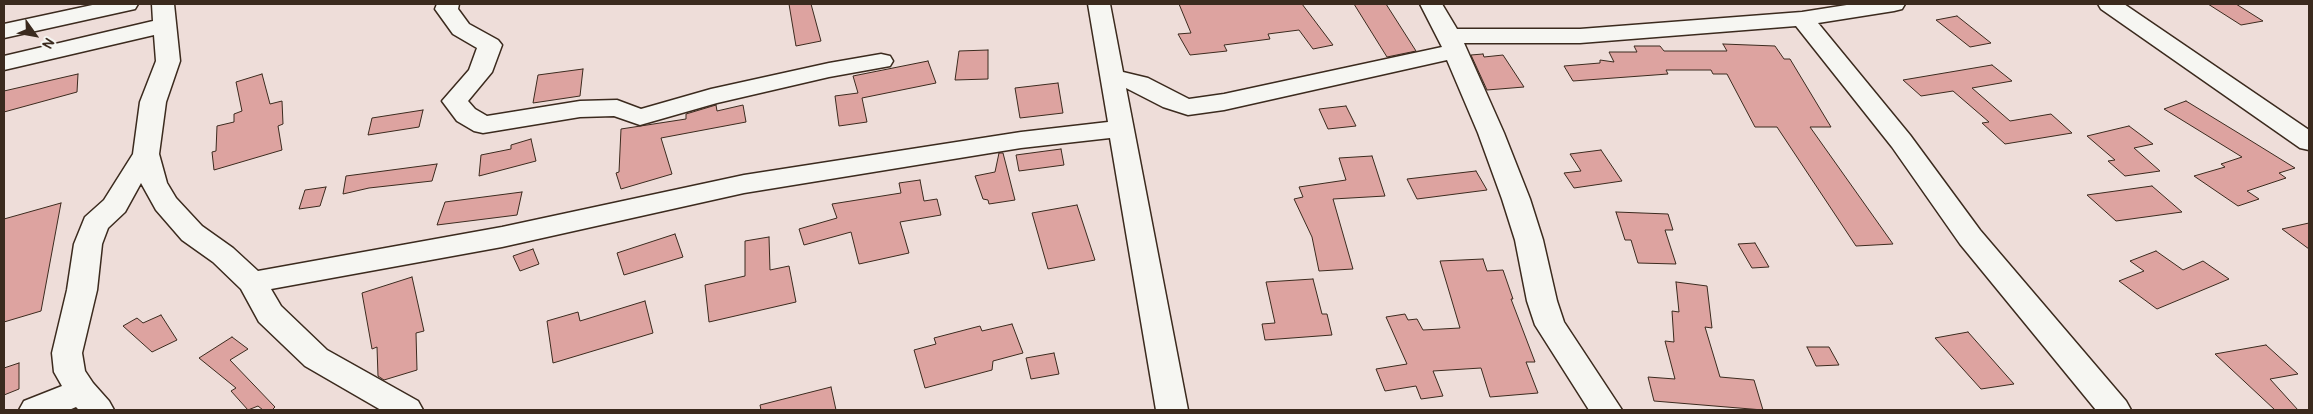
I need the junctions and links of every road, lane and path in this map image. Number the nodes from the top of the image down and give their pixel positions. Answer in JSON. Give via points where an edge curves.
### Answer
{"nodes":[{"id":1,"x":127,"y":4,"type":"edge"},
{"id":2,"x":448,"y":4,"type":"edge"},
{"id":3,"x":1099,"y":4,"type":"edge"},
{"id":4,"x":1431,"y":4,"type":"edge"},
{"id":5,"x":1894,"y":4,"type":"edge"},
{"id":6,"x":2110,"y":4,"type":"edge"},
{"id":7,"x":164,"y":14,"type":"edge"},
{"id":8,"x":1780,"y":15,"type":"edge"},
{"id":9,"x":4,"y":31,"type":"edge"},
{"id":10,"x":1452,"y":44,"type":"junction"},
{"id":11,"x":6,"y":58,"type":"edge"},
{"id":12,"x":880,"y":61,"type":"dead end"},
{"id":13,"x":1111,"y":77,"type":"junction"},
{"id":14,"x":1120,"y":129,"type":"junction"},
{"id":15,"x":2309,"y":142,"type":"edge"},
{"id":16,"x":146,"y":154,"type":"junction"},
{"id":17,"x":154,"y":182,"type":"junction"},
{"id":18,"x":115,"y":206,"type":"junction"},
{"id":19,"x":252,"y":282,"type":"junction"},
{"id":20,"x":90,"y":401,"type":"edge"},
{"id":21,"x":1597,"y":409,"type":"edge"},
{"id":22,"x":35,"y":410,"type":"edge"},
{"id":23,"x":407,"y":410,"type":"edge"},
{"id":24,"x":1172,"y":410,"type":"edge"},
{"id":25,"x":2115,"y":410,"type":"edge"}],
"edges":[{"from":1,"to":9,"type":"street"},
{"from":2,"to":12,"type":"street","via":[[446,9],[461,29],[490,45],[480,72],[454,101],[466,115],[483,125],[580,108],[617,108],[640,117],[711,97]]},
{"from":3,"to":13,"type":"street"},
{"from":4,"to":10,"type":"street"},
{"from":5,"to":8,"type":"street"},
{"from":6,"to":15,"type":"street"},
{"from":7,"to":11,"type":"street"},
{"from":7,"to":16,"type":"street","via":[[168,61],[153,102]]},
{"from":8,"to":10,"type":"street","via":[[1580,36]]},
{"from":8,"to":25,"type":"street","via":[[1901,141],[1970,238]]},
{"from":10,"to":13,"type":"street","via":[[1224,102],[1188,107],[1172,102],[1139,83]]},
{"from":10,"to":21,"type":"street","via":[[1516,199],[1530,240],[1550,325]]},
{"from":13,"to":14,"type":"street"},
{"from":14,"to":19,"type":"street","via":[[1021,140],[744,184],[502,237]]},
{"from":14,"to":24,"type":"street"},
{"from":16,"to":17,"type":"street"},
{"from":16,"to":18,"type":"street"},
{"from":17,"to":18,"type":"street"},
{"from":17,"to":19,"type":"street","via":[[166,204],[192,233],[223,255]]},
{"from":18,"to":20,"type":"street","via":[[95,224],[88,244],[82,290],[67,353],[70,372]]},
{"from":19,"to":23,"type":"street","via":[[270,314],[316,358]]},
{"from":20,"to":22,"type":"street"}]}
